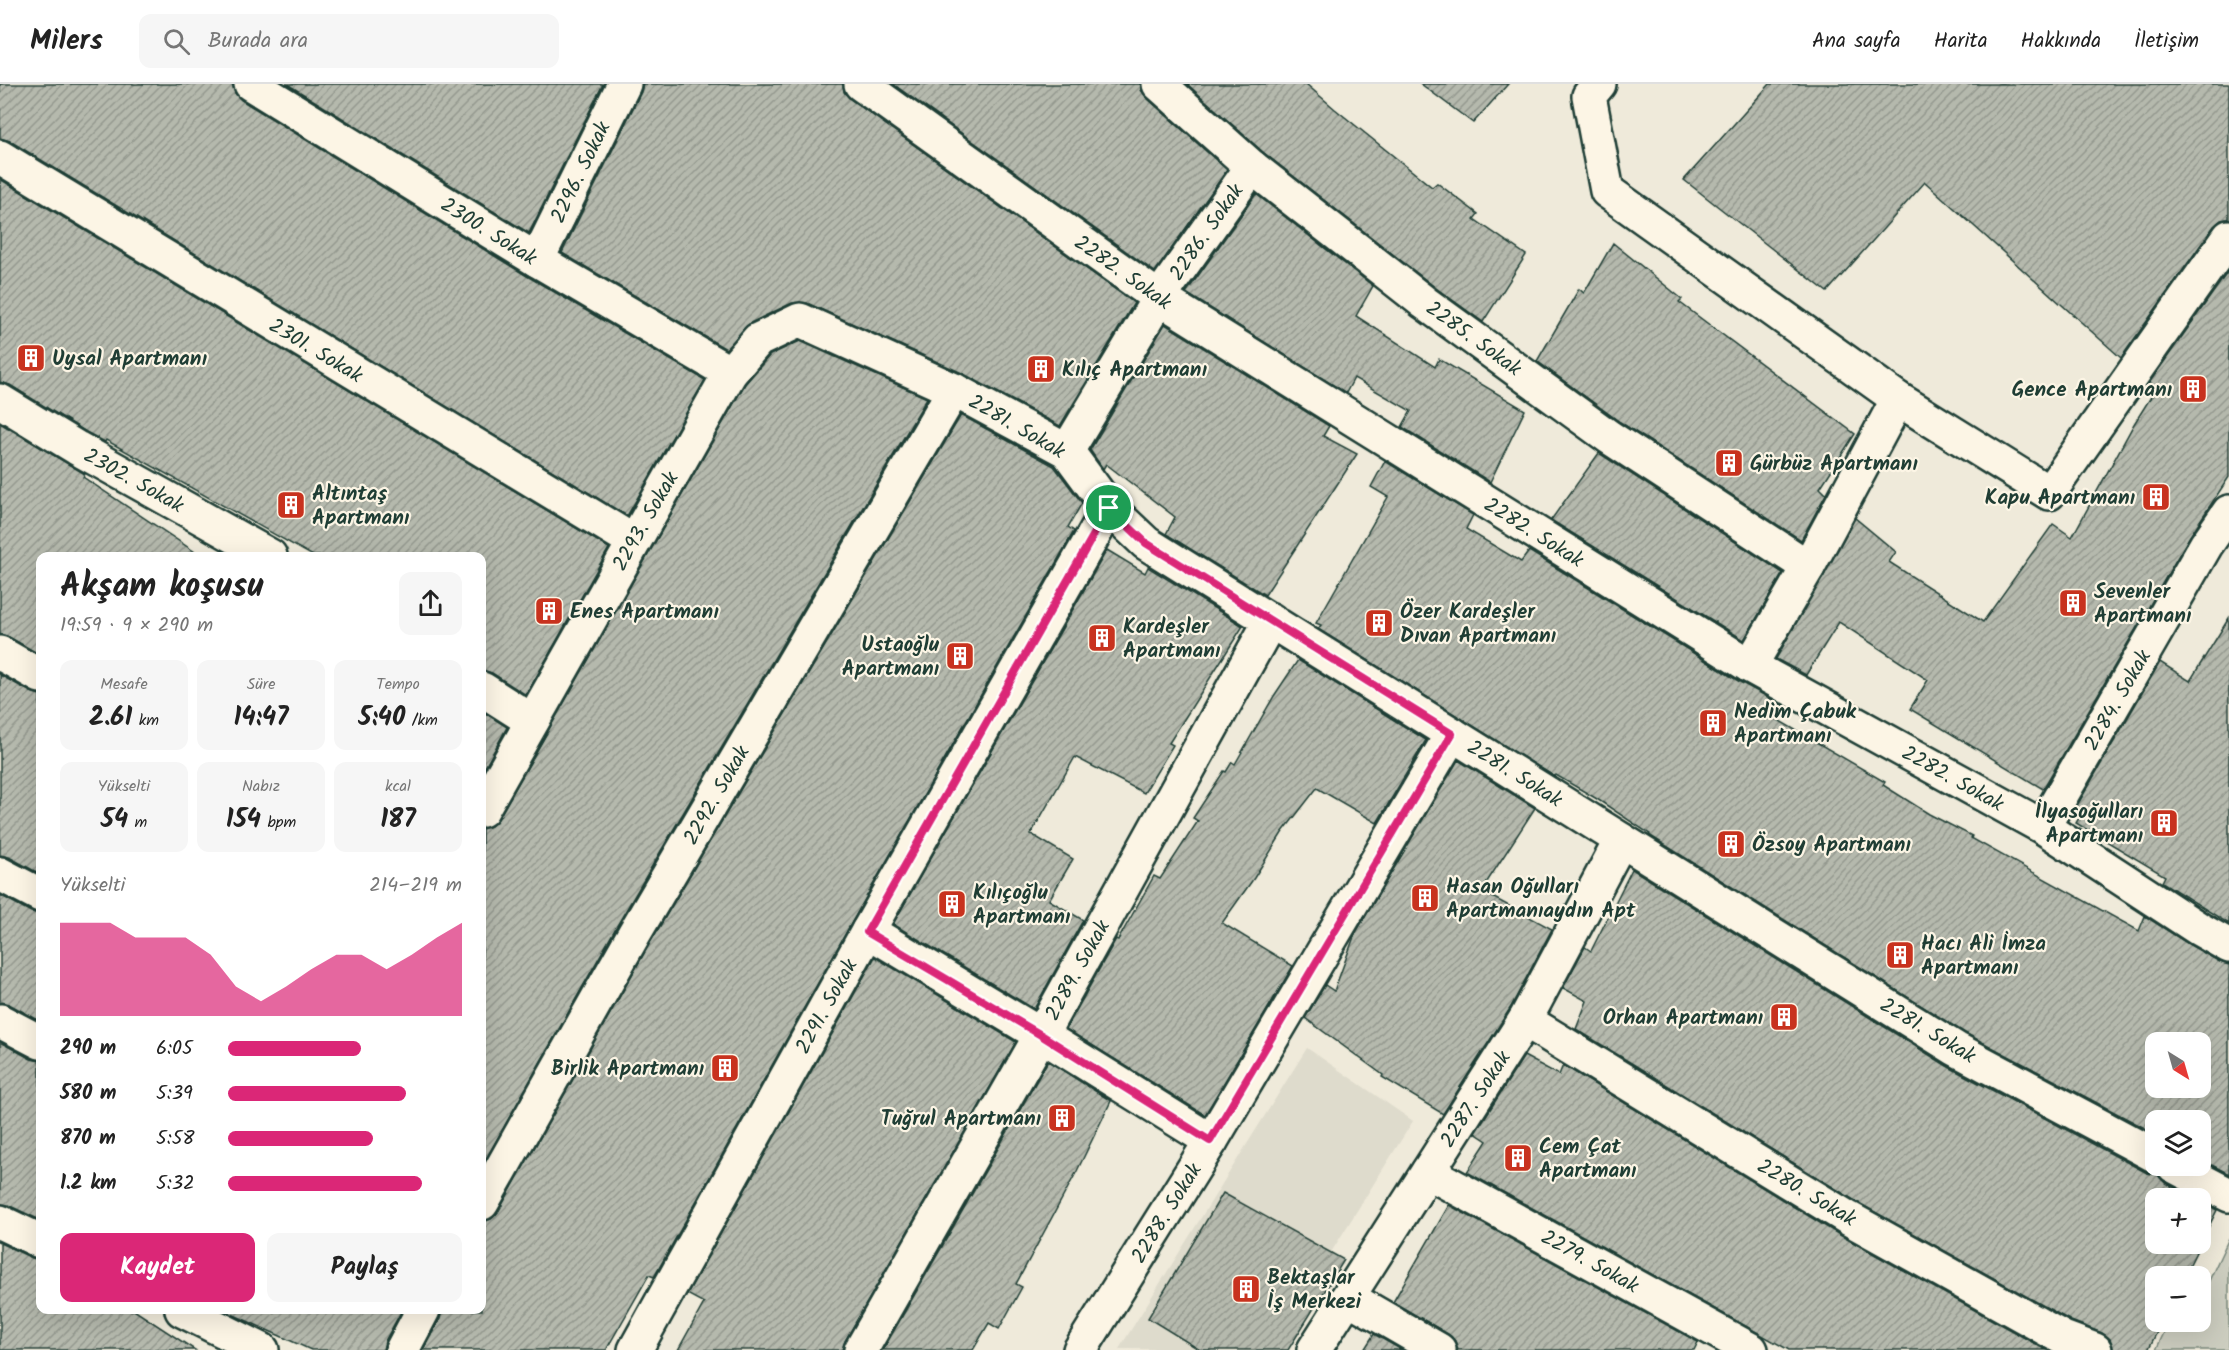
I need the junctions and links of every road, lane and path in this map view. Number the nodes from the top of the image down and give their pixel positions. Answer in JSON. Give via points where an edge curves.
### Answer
{"nodes":[{"id":1,"x":251,"y":84,"type":"edge"},
{"id":2,"x":624,"y":84,"type":"edge"},
{"id":3,"x":861,"y":84,"type":"edge"},
{"id":4,"x":1159,"y":84,"type":"edge"},
{"id":5,"x":1599,"y":84,"type":"edge"},
{"id":6,"x":0,"y":157,"type":"edge"},
{"id":7,"x":1252,"y":167,"type":"junction"},
{"id":8,"x":2229,"y":237,"type":"edge"},
{"id":9,"x":537,"y":260,"type":"junction"},
{"id":10,"x":1159,"y":298,"type":"junction"},
{"id":11,"x":800,"y":320,"type":"joint"},
{"id":12,"x":730,"y":373,"type":"junction"},
{"id":13,"x":954,"y":390,"type":"junction"},
{"id":14,"x":1898,"y":399,"type":"junction"},
{"id":15,"x":0,"y":401,"type":"edge"},
{"id":16,"x":1067,"y":451,"type":"junction"},
{"id":17,"x":1109,"y":508,"type":"junction"},
{"id":18,"x":2229,"y":512,"type":"edge"},
{"id":19,"x":633,"y":541,"type":"junction"},
{"id":20,"x":263,"y":552,"type":"edge"},
{"id":21,"x":1808,"y":567,"type":"junction"},
{"id":22,"x":1271,"y":620,"type":"junction"},
{"id":23,"x":0,"y":653,"type":"edge"},
{"id":24,"x":1750,"y":666,"type":"junction"},
{"id":25,"x":36,"y":674,"type":"edge"},
{"id":26,"x":486,"y":692,"type":"edge"},
{"id":27,"x":532,"y":721,"type":"junction"},
{"id":28,"x":1452,"y":734,"type":"junction"},
{"id":29,"x":486,"y":803,"type":"edge"},
{"id":30,"x":2043,"y":827,"type":"junction"},
{"id":31,"x":1621,"y":840,"type":"junction"},
{"id":32,"x":0,"y":874,"type":"edge"},
{"id":33,"x":36,"y":893,"type":"edge"},
{"id":34,"x":867,"y":932,"type":"junction"},
{"id":35,"x":2229,"y":946,"type":"edge"},
{"id":36,"x":1525,"y":1020,"type":"junction"},
{"id":37,"x":0,"y":1021,"type":"edge"},
{"id":38,"x":1041,"y":1035,"type":"junction"},
{"id":39,"x":36,"y":1040,"type":"edge"},
{"id":40,"x":1210,"y":1141,"type":"junction"},
{"id":41,"x":2145,"y":1150,"type":"edge"},
{"id":42,"x":1428,"y":1172,"type":"junction"},
{"id":43,"x":2193,"y":1176,"type":"edge"},
{"id":44,"x":2229,"y":1195,"type":"edge"},
{"id":45,"x":486,"y":1196,"type":"edge"},
{"id":46,"x":0,"y":1222,"type":"edge"},
{"id":47,"x":36,"y":1239,"type":"edge"},
{"id":48,"x":1349,"y":1298,"type":"junction"},
{"id":49,"x":190,"y":1314,"type":"edge"},
{"id":50,"x":421,"y":1314,"type":"edge"},
{"id":51,"x":262,"y":1350,"type":"edge"},
{"id":52,"x":402,"y":1350,"type":"edge"},
{"id":53,"x":635,"y":1350,"type":"edge"},
{"id":54,"x":861,"y":1350,"type":"edge"},
{"id":55,"x":1080,"y":1350,"type":"edge"},
{"id":56,"x":1314,"y":1350,"type":"edge"},
{"id":57,"x":1439,"y":1350,"type":"edge"},
{"id":58,"x":1751,"y":1350,"type":"edge"},
{"id":59,"x":2095,"y":1350,"type":"edge"}],
"edges":[{"from":1,"to":9,"type":"street","name":"2300. Sokak"},
{"from":2,"to":9,"type":"street","name":"2296. Sokak"},
{"from":3,"to":10,"type":"street","name":"2282. Sokak"},
{"from":4,"to":7,"type":"street","name":"2285. Sokak"},
{"from":5,"to":14,"type":"street","via":[[1589,96],[1607,191]]},
{"from":6,"to":19,"type":"street","name":"2301. Sokak"},
{"from":7,"to":10,"type":"street","name":"2286. Sokak"},
{"from":7,"to":21,"type":"street","name":"2285. Sokak","via":[[1425,303],[1609,437]]},
{"from":8,"to":14,"type":"street","via":[[2049,493]]},
{"from":9,"to":12,"type":"street","name":"2300. Sokak"},
{"from":10,"to":16,"type":"street","name":"2286. Sokak"},
{"from":10,"to":24,"type":"street","name":"2282. Sokak"},
{"from":11,"to":12,"type":"street","name":"2293. Sokak","via":[[758,340]]},
{"from":11,"to":13,"type":"street","name":"2281. Sokak"},
{"from":12,"to":19,"type":"street","name":"2293. Sokak"},
{"from":13,"to":16,"type":"street","name":"2281. Sokak"},
{"from":13,"to":45,"type":"street","name":"2292. Sokak","via":[[634,934]]},
{"from":14,"to":21,"type":"street"},
{"from":15,"to":20,"type":"street","name":"2302. Sokak"},
{"from":16,"to":17,"type":"street","name":"2281. Sokak"},
{"from":17,"to":22,"type":"street","name":"2281. Sokak","via":[[1146,543]]},
{"from":17,"to":34,"type":"street","name":"2291. Sokak"},
{"from":18,"to":30,"type":"street","name":"2284. Sokak","via":[[2206,545]]},
{"from":19,"to":27,"type":"street","name":"2293. Sokak"},
{"from":21,"to":24,"type":"street"},
{"from":22,"to":28,"type":"street","name":"2281. Sokak"},
{"from":22,"to":38,"type":"street","name":"2289. Sokak"},
{"from":23,"to":25,"type":"street"},
{"from":24,"to":30,"type":"street","name":"2282. Sokak"},
{"from":26,"to":27,"type":"street"},
{"from":27,"to":29,"type":"street","name":"2293. Sokak"},
{"from":28,"to":31,"type":"street","name":"2281. Sokak"},
{"from":28,"to":40,"type":"street","name":"2288. Sokak"},
{"from":30,"to":35,"type":"street","name":"2282. Sokak"},
{"from":31,"to":36,"type":"street","name":"2287. Sokak"},
{"from":31,"to":41,"type":"street","name":"2281. Sokak","via":[[1956,1049]]},
{"from":32,"to":33,"type":"street"},
{"from":34,"to":38,"type":"street"},
{"from":34,"to":53,"type":"street","name":"2291. Sokak"},
{"from":36,"to":42,"type":"street","name":"2287. Sokak"},
{"from":36,"to":59,"type":"street","name":"2280. Sokak","via":[[1848,1218],[2063,1338]]},
{"from":37,"to":39,"type":"street"},
{"from":38,"to":40,"type":"street"},
{"from":38,"to":54,"type":"street","name":"2289. Sokak"},
{"from":40,"to":55,"type":"street","name":"2288. Sokak"},
{"from":42,"to":48,"type":"street","name":"2287. Sokak"},
{"from":42,"to":58,"type":"street","name":"2279. Sokak"},
{"from":43,"to":44,"type":"street"},
{"from":46,"to":47,"type":"street"},
{"from":48,"to":56,"type":"street","name":"2287. Sokak"},
{"from":48,"to":57,"type":"street"},
{"from":49,"to":51,"type":"street"},
{"from":50,"to":52,"type":"street"}]}
